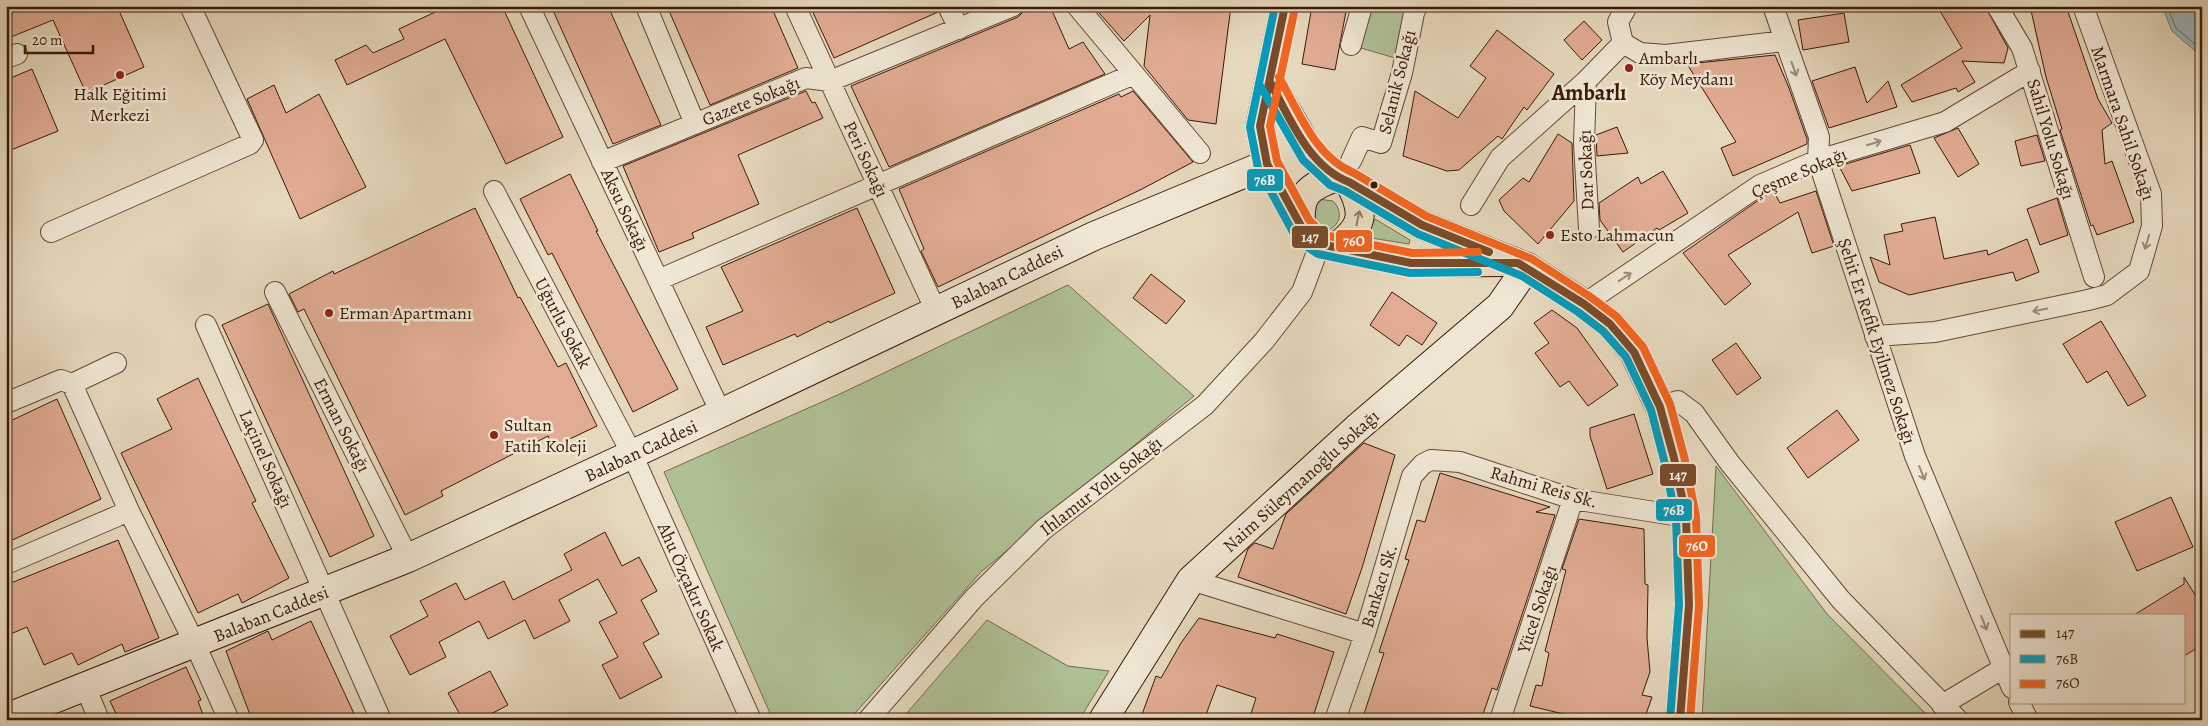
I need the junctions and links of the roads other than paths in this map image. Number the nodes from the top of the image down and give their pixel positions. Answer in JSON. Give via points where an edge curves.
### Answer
{"nodes":[{"id":1,"x":190,"y":6,"type":"edge"},
{"id":2,"x":529,"y":6,"type":"edge"},
{"id":3,"x":646,"y":6,"type":"edge"},
{"id":4,"x":795,"y":6,"type":"edge"},
{"id":5,"x":948,"y":6,"type":"edge"},
{"id":6,"x":1013,"y":6,"type":"edge"},
{"id":7,"x":1077,"y":6,"type":"edge"},
{"id":8,"x":1285,"y":6,"type":"edge"},
{"id":9,"x":1362,"y":6,"type":"edge"},
{"id":10,"x":1418,"y":6,"type":"edge"},
{"id":11,"x":1627,"y":6,"type":"edge"},
{"id":12,"x":1773,"y":6,"type":"edge"},
{"id":13,"x":1997,"y":6,"type":"edge"},
{"id":14,"x":2083,"y":6,"type":"edge"},
{"id":15,"x":959,"y":28,"type":"junction"},
{"id":16,"x":1784,"y":41,"type":"junction"},
{"id":17,"x":1623,"y":43,"type":"junction"},
{"id":18,"x":1350,"y":45,"type":"dead end"},
{"id":19,"x":2030,"y":71,"type":"junction"},
{"id":20,"x":1134,"y":74,"type":"junction"},
{"id":21,"x":1586,"y":81,"type":"junction"},
{"id":22,"x":830,"y":82,"type":"junction"},
{"id":23,"x":1270,"y":82,"type":"junction"},
{"id":24,"x":695,"y":124,"type":"junction"},
{"id":25,"x":1200,"y":153,"type":"dead end"},
{"id":26,"x":1311,"y":154,"type":"junction"},
{"id":27,"x":1818,"y":160,"type":"junction"},
{"id":28,"x":602,"y":162,"type":"junction"},
{"id":29,"x":1267,"y":164,"type":"junction"},
{"id":30,"x":1345,"y":173,"type":"junction"},
{"id":31,"x":878,"y":185,"type":"junction"},
{"id":32,"x":494,"y":191,"type":"dead end"},
{"id":33,"x":1471,"y":205,"type":"dead end"},
{"id":34,"x":1589,"y":229,"type":"dead end"},
{"id":35,"x":51,"y":232,"type":"dead end"},
{"id":36,"x":1319,"y":239,"type":"junction"},
{"id":37,"x":1522,"y":265,"type":"junction"},
{"id":38,"x":2094,"y":277,"type":"dead end"},
{"id":39,"x":658,"y":280,"type":"junction"},
{"id":40,"x":275,"y":292,"type":"dead end"},
{"id":41,"x":1584,"y":304,"type":"junction"},
{"id":42,"x":936,"y":311,"type":"junction"},
{"id":43,"x":206,"y":325,"type":"dead end"},
{"id":44,"x":1874,"y":336,"type":"junction"},
{"id":45,"x":116,"y":363,"type":"dead end"},
{"id":46,"x":72,"y":384,"type":"junction"},
{"id":47,"x":6,"y":403,"type":"edge"},
{"id":48,"x":1660,"y":407,"type":"junction"},
{"id":49,"x":721,"y":413,"type":"junction"},
{"id":50,"x":632,"y":454,"type":"junction"},
{"id":51,"x":1431,"y":460,"type":"joint"},
{"id":52,"x":1573,"y":498,"type":"junction"},
{"id":53,"x":129,"y":511,"type":"junction"},
{"id":54,"x":1686,"y":518,"type":"junction"},
{"id":55,"x":408,"y":558,"type":"junction"},
{"id":56,"x":6,"y":564,"type":"edge"},
{"id":57,"x":1191,"y":580,"type":"junction"},
{"id":58,"x":325,"y":593,"type":"junction"},
{"id":59,"x":1365,"y":634,"type":"junction"},
{"id":60,"x":195,"y":644,"type":"junction"},
{"id":61,"x":2002,"y":669,"type":"junction"},
{"id":62,"x":2010,"y":684,"type":"edge"},
{"id":63,"x":85,"y":686,"type":"junction"},
{"id":64,"x":2020,"y":704,"type":"edge"},
{"id":65,"x":1942,"y":705,"type":"junction"},
{"id":66,"x":6,"y":718,"type":"edge"},
{"id":67,"x":99,"y":720,"type":"edge"},
{"id":68,"x":229,"y":720,"type":"edge"},
{"id":69,"x":381,"y":720,"type":"edge"},
{"id":70,"x":751,"y":720,"type":"edge"},
{"id":71,"x":868,"y":720,"type":"edge"},
{"id":72,"x":1104,"y":720,"type":"edge"},
{"id":73,"x":1335,"y":720,"type":"edge"},
{"id":74,"x":1500,"y":720,"type":"edge"},
{"id":75,"x":1680,"y":720,"type":"edge"},
{"id":76,"x":1958,"y":720,"type":"edge"},
{"id":77,"x":2028,"y":720,"type":"edge"}],
"edges":[{"from":1,"to":35,"type":"street","via":[[253,140]]},
{"from":2,"to":28,"type":"street","name":"Aksu Sokağı"},
{"from":3,"to":24,"type":"street"},
{"from":4,"to":22,"type":"street","name":"Peri Sokağı"},
{"from":5,"to":15,"type":"street"},
{"from":6,"to":15,"type":"street"},
{"from":7,"to":20,"type":"street"},
{"from":8,"to":23,"type":"main road"},
{"from":9,"to":18,"type":"street"},
{"from":10,"to":30,"type":"street","name":"Selanik Sokağı","via":[[1381,143],[1362,137]]},
{"from":11,"to":17,"type":"street","via":[[1618,22]]},
{"from":12,"to":16,"type":"street","name":"Şehit Er Refik Eyilmez Sokağı"},
{"from":13,"to":19,"type":"street","name":"Sahil Yolu Sokağı","via":[[2022,48]]},
{"from":14,"to":44,"type":"street","name":"Marmara Sahil Sokağı","one_way":true,"via":[[2151,194],[2152,226],[2138,271],[2107,295],[2088,300],[1935,332]]},
{"from":15,"to":22,"type":"street"},
{"from":16,"to":17,"type":"street","via":[[1666,55],[1640,53]]},
{"from":16,"to":27,"type":"street","name":"Şehit Er Refik Eyilmez Sokağı","one_way":true,"via":[[1819,137]]},
{"from":17,"to":21,"type":"street"},
{"from":27,"to":19,"type":"street","name":"Çeşme Sokağı","one_way":true,"via":[[1945,122]]},
{"from":19,"to":38,"type":"street","name":"Sahil Yolu Sokağı"},
{"from":20,"to":25,"type":"street"},
{"from":20,"to":31,"type":"street"},
{"from":21,"to":33,"type":"street","via":[[1500,158]]},
{"from":21,"to":34,"type":"street","name":"Dar Sokağı","via":[[1584,144]]},
{"from":22,"to":24,"type":"street","name":"Gazete Sokağı","via":[[806,78]]},
{"from":22,"to":31,"type":"street","name":"Peri Sokağı"},
{"from":23,"to":26,"type":"main road"},
{"from":23,"to":29,"type":"main road","via":[[1260,126]]},
{"from":24,"to":28,"type":"street","name":"Gazete Sokağı"},
{"from":26,"to":29,"type":"main road","via":[[1297,152]]},
{"from":26,"to":30,"type":"main road"},
{"from":41,"to":27,"type":"street","name":"Çeşme Sokağı","one_way":true,"via":[[1760,185]]},
{"from":27,"to":44,"type":"street","name":"Şehit Er Refik Eyilmez Sokağı"},
{"from":28,"to":39,"type":"street","name":"Aksu Sokağı"},
{"from":29,"to":36,"type":"main road"},
{"from":29,"to":42,"type":"street","name":"Balaban Caddesi","via":[[1094,236]]},
{"from":30,"to":36,"type":"main road","via":[[1316,184],[1302,199],[1300,212]]},
{"from":36,"to":30,"type":"main road","one_way":true,"via":[[1346,239],[1356,229],[1360,202]]},
{"from":30,"to":37,"type":"main road","via":[[1422,225]]},
{"from":31,"to":39,"type":"street"},
{"from":31,"to":42,"type":"street","name":"Peri Sokağı"},
{"from":32,"to":50,"type":"street","name":"Uğurlu Sokak"},
{"from":36,"to":37,"type":"main road","via":[[1411,263]]},
{"from":36,"to":71,"type":"street","name":"Ihlamur Yolu Sokağı","via":[[1302,292],[1264,340],[1205,404],[1044,529],[974,598]]},
{"from":37,"to":41,"type":"main road"},
{"from":37,"to":57,"type":"street","name":"Naim Süleymanoğlu Sokağı","via":[[1500,306],[1358,428]]},
{"from":39,"to":49,"type":"street","name":"Aksu Sokağı"},
{"from":40,"to":55,"type":"street","name":"Erman Sokağı"},
{"from":41,"to":48,"type":"main road","via":[[1610,324],[1634,352]]},
{"from":42,"to":49,"type":"street","name":"Balaban Caddesi"},
{"from":43,"to":58,"type":"street","name":"Laçinel Sokağı"},
{"from":44,"to":61,"type":"street","name":"Şehit Er Refik Eyilmez Sokağı","one_way":true,"via":[[1915,456]]},
{"from":45,"to":46,"type":"street"},
{"from":46,"to":47,"type":"street","via":[[61,380]]},
{"from":46,"to":53,"type":"street"},
{"from":48,"to":54,"type":"main road"},
{"from":48,"to":65,"type":"street","via":[[1678,401],[1694,413],[1729,462],[1842,600]]},
{"from":49,"to":50,"type":"street","name":"Balaban Caddesi"},
{"from":50,"to":55,"type":"street","name":"Balaban Caddesi"},
{"from":50,"to":70,"type":"street","name":"Ahu Özçakır Sokak"},
{"from":51,"to":52,"type":"street","name":"Rahmi Reis Sk.","via":[[1460,462]]},
{"from":51,"to":59,"type":"street","name":"Bankacı Sk.","via":[[1412,476]]},
{"from":52,"to":54,"type":"street","name":"Rahmi Reis Sk."},
{"from":52,"to":74,"type":"street","name":"Yücel Sokağı"},
{"from":53,"to":56,"type":"street"},
{"from":53,"to":60,"type":"street"},
{"from":54,"to":75,"type":"main road","via":[[1689,605]]},
{"from":55,"to":58,"type":"street","name":"Balaban Caddesi"},
{"from":57,"to":59,"type":"street"},
{"from":57,"to":72,"type":"street","name":"Naim Süleymanoğlu Sokağı"},
{"from":58,"to":60,"type":"street","name":"Balaban Caddesi"},
{"from":58,"to":69,"type":"street","name":"Laçinel Sokağı"},
{"from":59,"to":73,"type":"street","name":"Bankacı Sk."},
{"from":60,"to":63,"type":"street","name":"Balaban Caddesi"},
{"from":60,"to":68,"type":"street"},
{"from":61,"to":62,"type":"street","name":"Şehit Er Refik Eyilmez Sokağı"},
{"from":61,"to":65,"type":"street"},
{"from":63,"to":66,"type":"street","name":"Balaban Caddesi"},
{"from":63,"to":67,"type":"street"},
{"from":64,"to":77,"type":"street"},
{"from":65,"to":76,"type":"street"}]}
